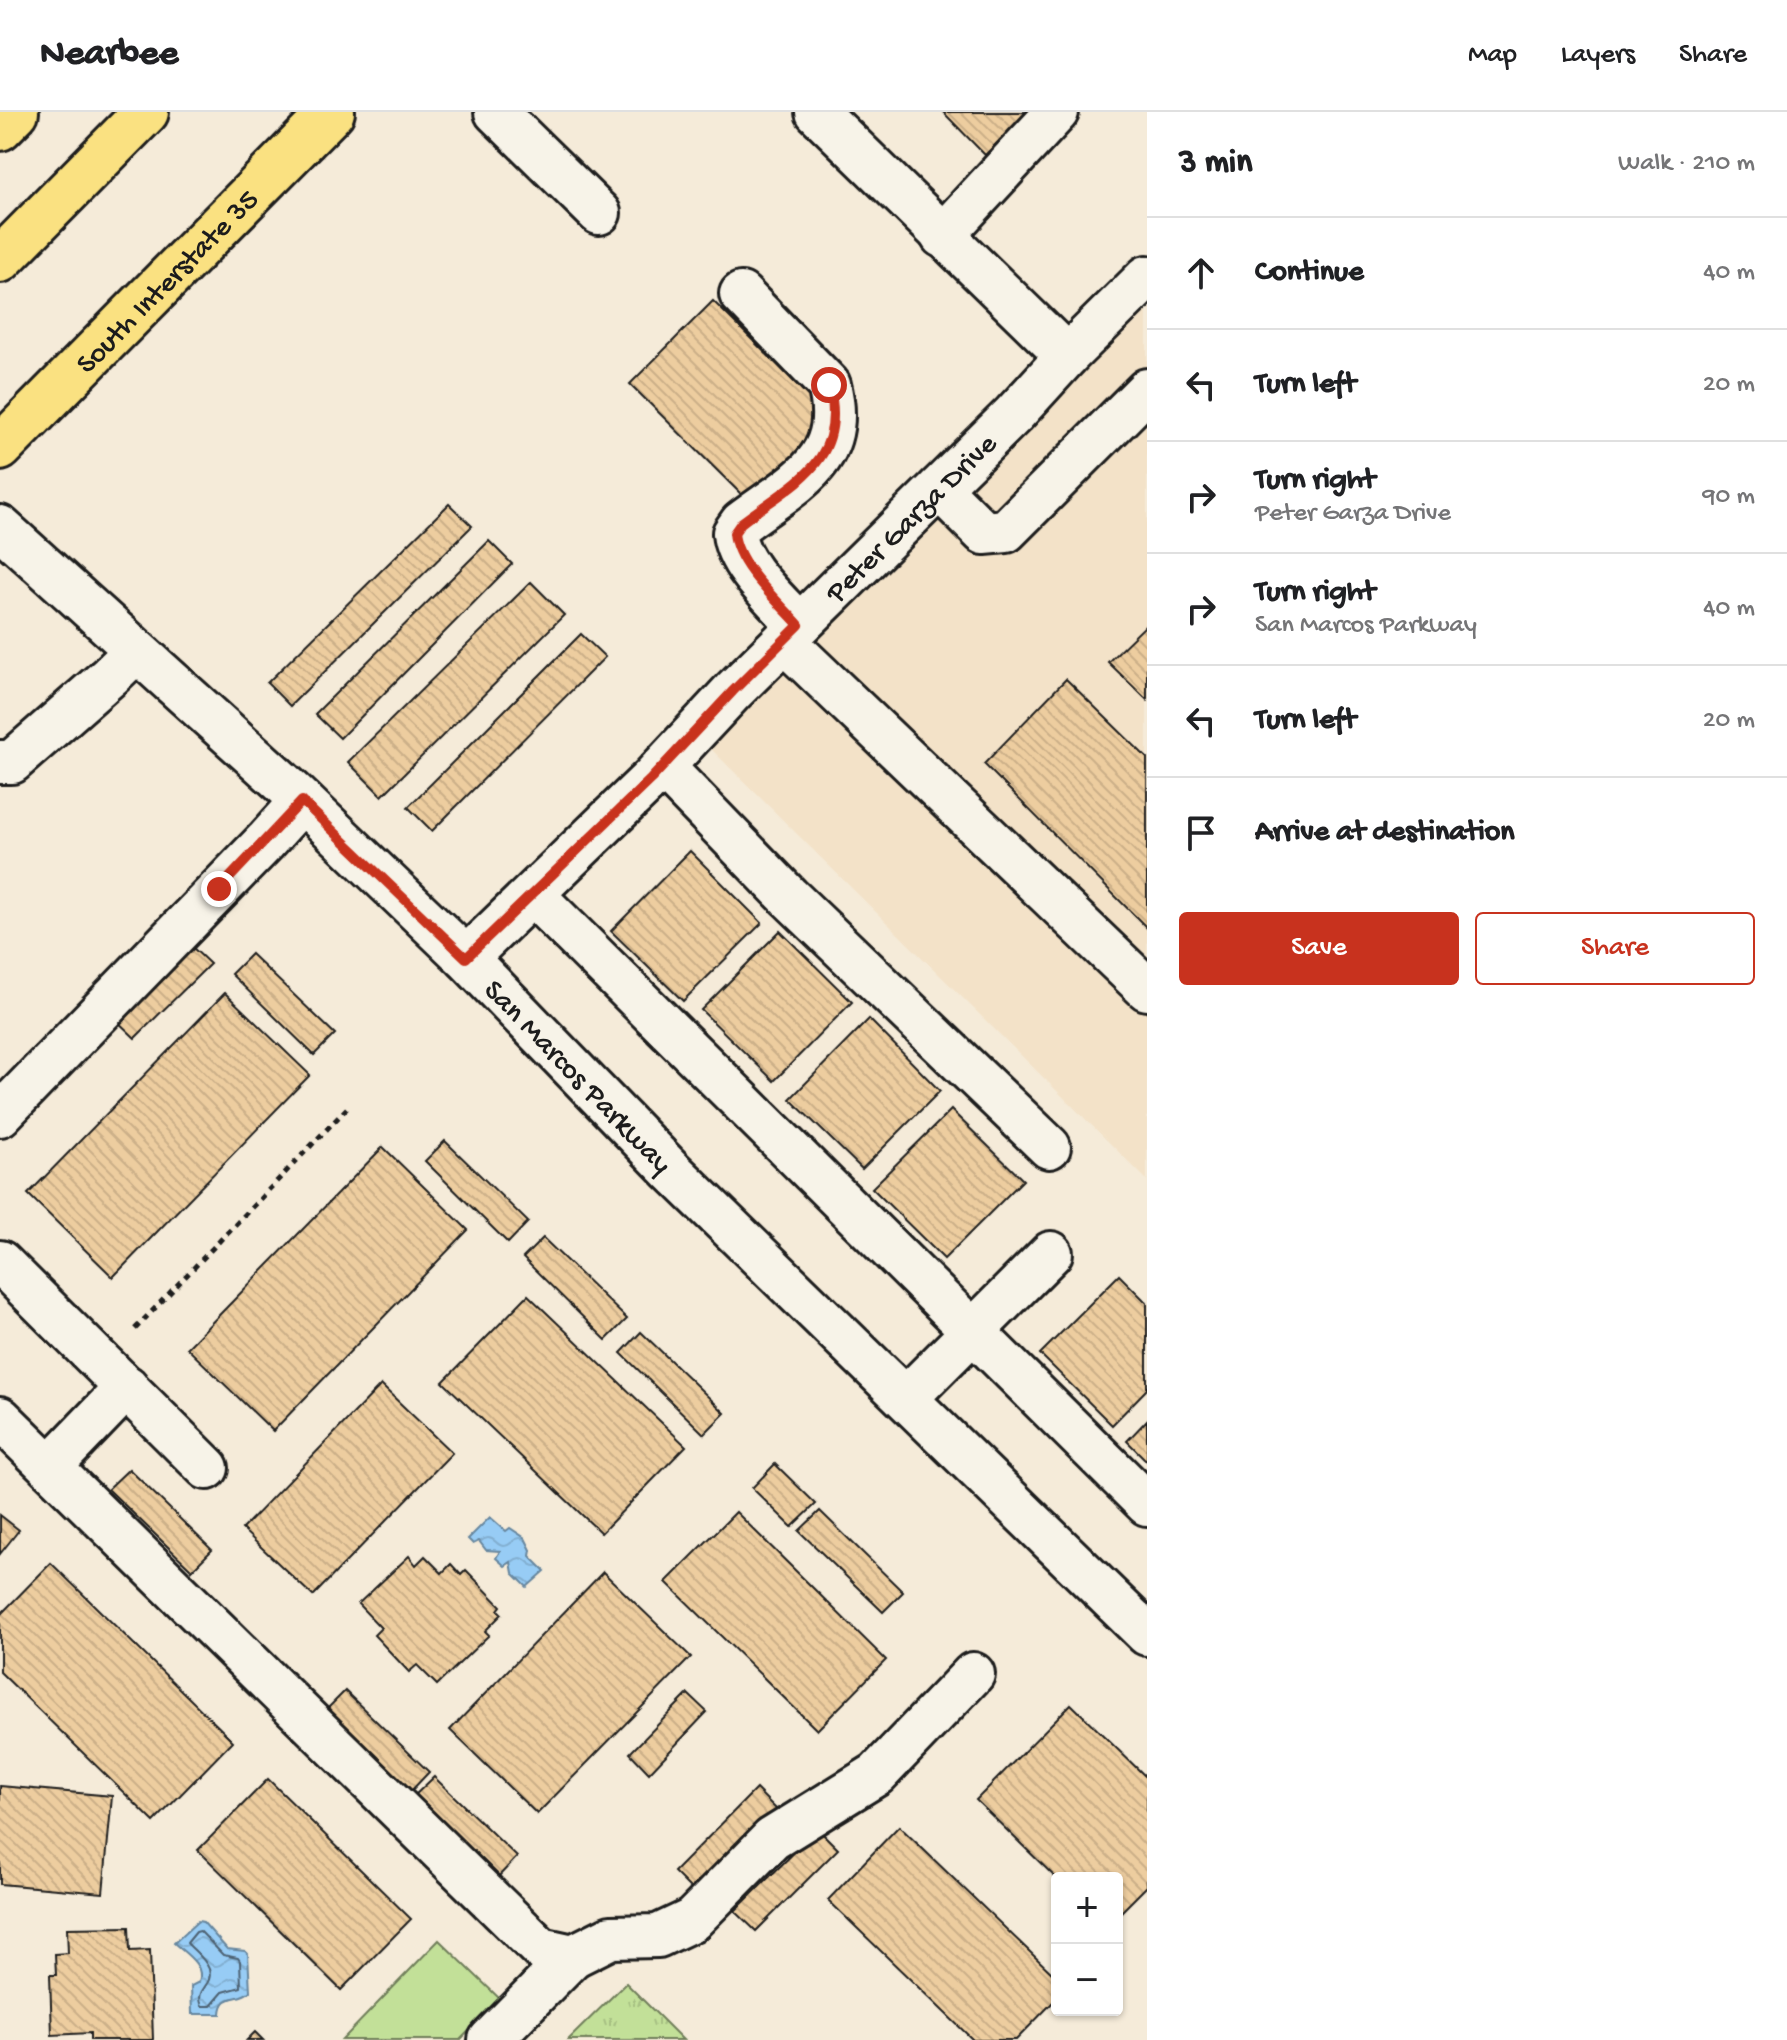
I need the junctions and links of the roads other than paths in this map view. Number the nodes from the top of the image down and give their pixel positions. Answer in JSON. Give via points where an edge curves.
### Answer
{"nodes":[{"id":1,"x":16,"y":112,"type":"edge"},
{"id":2,"x":146,"y":112,"type":"edge"},
{"id":3,"x":332,"y":112,"type":"edge"},
{"id":4,"x":496,"y":112,"type":"edge"},
{"id":5,"x":817,"y":112,"type":"edge"},
{"id":6,"x":1057,"y":112,"type":"edge"},
{"id":7,"x":0,"y":128,"type":"edge"},
{"id":8,"x":599,"y":213,"type":"dead end"},
{"id":9,"x":942,"y":236,"type":"junction"},
{"id":10,"x":0,"y":260,"type":"edge"},
{"id":11,"x":1147,"y":277,"type":"edge"},
{"id":12,"x":741,"y":294,"type":"dead end"},
{"id":13,"x":1067,"y":356,"type":"junction"},
{"id":14,"x":1147,"y":390,"type":"edge"},
{"id":15,"x":0,"y":448,"type":"edge"},
{"id":16,"x":939,"y":488,"type":"junction"},
{"id":17,"x":0,"y":527,"type":"edge"},
{"id":18,"x":792,"y":633,"type":"junction"},
{"id":19,"x":136,"y":651,"type":"junction"},
{"id":20,"x":0,"y":762,"type":"edge"},
{"id":21,"x":663,"y":767,"type":"junction"},
{"id":22,"x":302,"y":801,"type":"junction"},
{"id":23,"x":533,"y":895,"type":"junction"},
{"id":24,"x":466,"y":958,"type":"junction"},
{"id":25,"x":1147,"y":989,"type":"edge"},
{"id":26,"x":0,"y":1115,"type":"edge"},
{"id":27,"x":1049,"y":1147,"type":"dead end"},
{"id":28,"x":1051,"y":1253,"type":"dead end"},
{"id":29,"x":0,"y":1262,"type":"edge"},
{"id":30,"x":973,"y":1332,"type":"junction"},
{"id":31,"x":127,"y":1387,"type":"junction"},
{"id":32,"x":906,"y":1398,"type":"junction"},
{"id":33,"x":0,"y":1418,"type":"edge"},
{"id":34,"x":50,"y":1467,"type":"junction"},
{"id":35,"x":207,"y":1468,"type":"dead end"},
{"id":36,"x":1147,"y":1504,"type":"edge"},
{"id":37,"x":1147,"y":1634,"type":"edge"},
{"id":38,"x":973,"y":1674,"type":"dead end"},
{"id":39,"x":573,"y":1956,"type":"junction"},
{"id":40,"x":490,"y":2040,"type":"edge"}],
"edges":[{"from":1,"to":7,"type":"main road"},
{"from":2,"to":10,"type":"main road"},
{"from":3,"to":15,"type":"main road","name":"South Interstate 35"},
{"from":4,"to":8,"type":"street"},
{"from":5,"to":9,"type":"street"},
{"from":6,"to":9,"type":"street"},
{"from":9,"to":13,"type":"street"},
{"from":11,"to":13,"type":"street","name":"Peter Garza Drive"},
{"from":12,"to":18,"type":"street","via":[[829,385],[834,404],[834,432],[818,464],[734,533],[743,560]]},
{"from":13,"to":16,"type":"street","name":"Peter Garza Drive"},
{"from":14,"to":16,"type":"street","via":[[1006,531],[984,533]]},
{"from":16,"to":18,"type":"street","name":"Peter Garza Drive"},
{"from":17,"to":19,"type":"street","name":"San Marcos Parkway"},
{"from":18,"to":21,"type":"street","name":"Peter Garza Drive"},
{"from":18,"to":25,"type":"street"},
{"from":19,"to":20,"type":"street","via":[[12,762]]},
{"from":19,"to":22,"type":"street","name":"San Marcos Parkway"},
{"from":21,"to":23,"type":"street","name":"Peter Garza Drive"},
{"from":21,"to":27,"type":"street","via":[[789,897]]},
{"from":22,"to":24,"type":"street","name":"San Marcos Parkway"},
{"from":22,"to":26,"type":"street"},
{"from":23,"to":24,"type":"street","name":"Peter Garza Drive"},
{"from":23,"to":30,"type":"street"},
{"from":24,"to":32,"type":"street","name":"San Marcos Parkway","via":[[671,1170]]},
{"from":28,"to":30,"type":"street"},
{"from":29,"to":31,"type":"street"},
{"from":30,"to":32,"type":"street"},
{"from":30,"to":36,"type":"street"},
{"from":31,"to":34,"type":"street"},
{"from":31,"to":35,"type":"street"},
{"from":32,"to":37,"type":"street","name":"San Marcos Parkway"},
{"from":33,"to":34,"type":"street"},
{"from":34,"to":39,"type":"street","via":[[541,1949]]},
{"from":38,"to":39,"type":"street","via":[[877,1774],[772,1839],[692,1920],[658,1936],[611,1937]]},
{"from":39,"to":40,"type":"street"}]}
